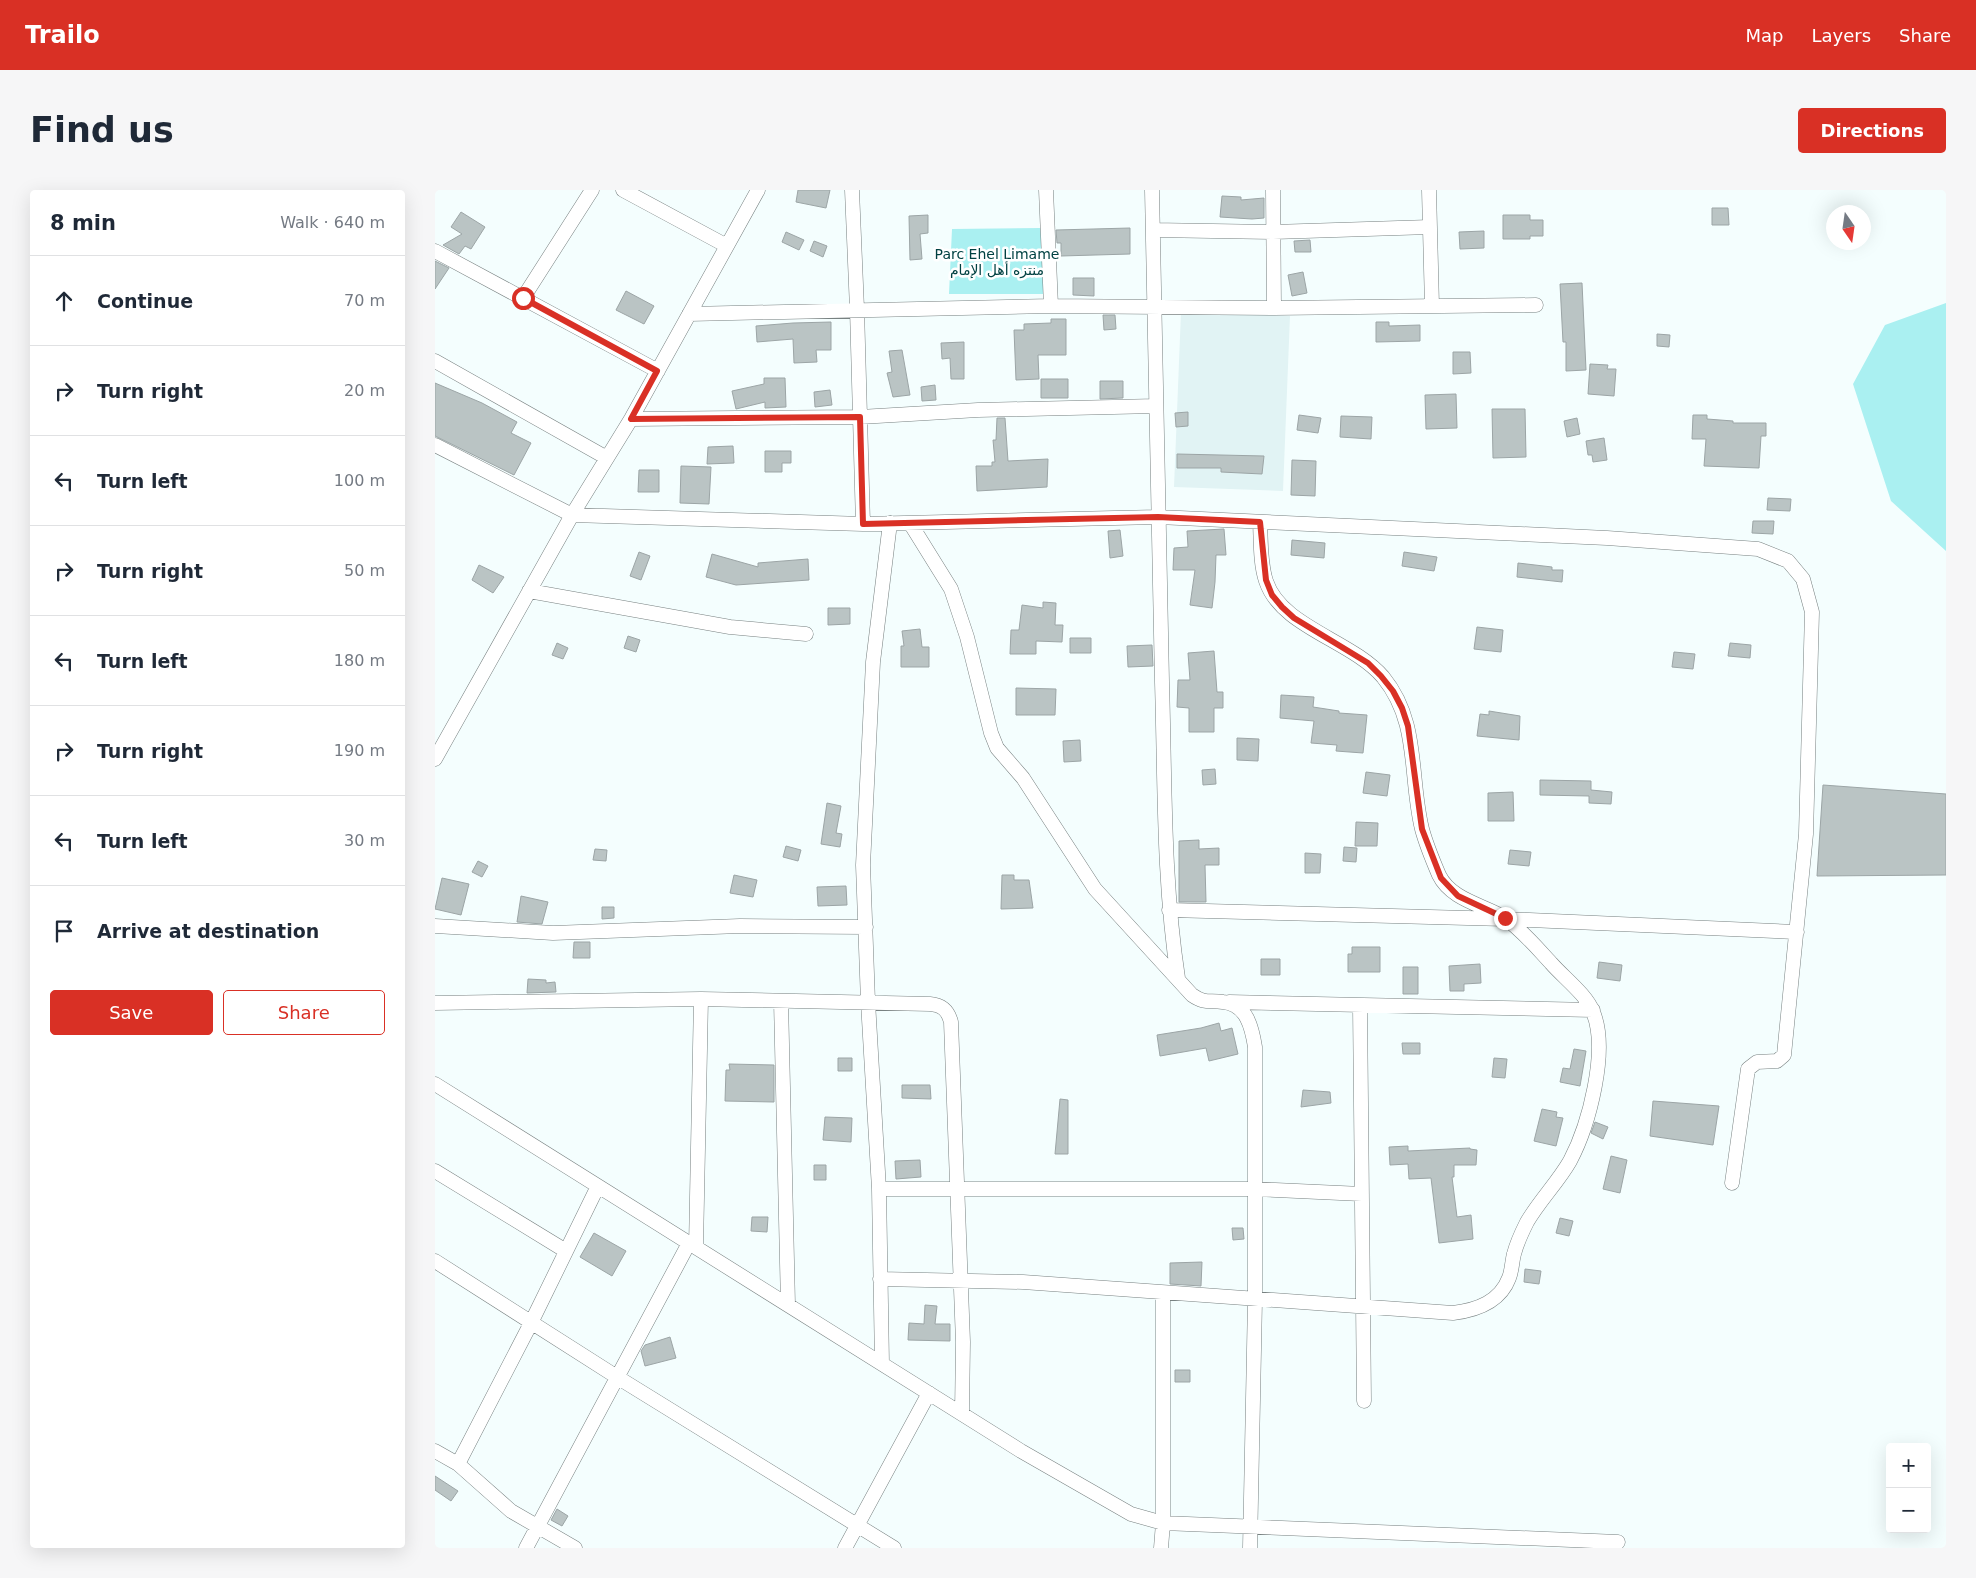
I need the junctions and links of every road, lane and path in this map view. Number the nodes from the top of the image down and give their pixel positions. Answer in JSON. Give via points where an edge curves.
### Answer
{"nodes":[{"id":1,"x":592,"y":190,"type":"edge"},
{"id":2,"x":623,"y":190,"type":"edge"},
{"id":3,"x":758,"y":190,"type":"edge"},
{"id":4,"x":851,"y":190,"type":"edge"},
{"id":5,"x":1046,"y":190,"type":"edge"},
{"id":6,"x":1152,"y":190,"type":"edge"},
{"id":7,"x":1273,"y":190,"type":"edge"},
{"id":8,"x":1429,"y":190,"type":"edge"},
{"id":9,"x":1430,"y":227,"type":"junction"},
{"id":10,"x":1153,"y":230,"type":"junction"},
{"id":11,"x":1273,"y":232,"type":"junction"},
{"id":12,"x":727,"y":246,"type":"junction"},
{"id":13,"x":435,"y":251,"type":"edge"},
{"id":14,"x":523,"y":298,"type":"junction"},
{"id":15,"x":1536,"y":305,"type":"dead end"},
{"id":16,"x":1051,"y":306,"type":"junction"},
{"id":17,"x":1432,"y":306,"type":"junction"},
{"id":18,"x":1154,"y":308,"type":"junction"},
{"id":19,"x":1274,"y":308,"type":"junction"},
{"id":20,"x":857,"y":309,"type":"junction"},
{"id":21,"x":689,"y":314,"type":"junction"},
{"id":22,"x":435,"y":361,"type":"edge"},
{"id":23,"x":657,"y":371,"type":"junction"},
{"id":24,"x":1156,"y":406,"type":"junction"},
{"id":25,"x":860,"y":417,"type":"junction"},
{"id":26,"x":631,"y":419,"type":"junction"},
{"id":27,"x":435,"y":445,"type":"edge"},
{"id":28,"x":607,"y":458,"type":"junction"},
{"id":29,"x":572,"y":515,"type":"junction"},
{"id":30,"x":1158,"y":517,"type":"junction"},
{"id":31,"x":1260,"y":522,"type":"junction"},
{"id":32,"x":890,"y":523,"type":"junction"},
{"id":33,"x":911,"y":523,"type":"junction"},
{"id":34,"x":863,"y":524,"type":"junction"},
{"id":35,"x":529,"y":591,"type":"junction"},
{"id":36,"x":806,"y":634,"type":"dead end"},
{"id":37,"x":435,"y":759,"type":"edge"},
{"id":38,"x":1169,"y":910,"type":"junction"},
{"id":39,"x":1505,"y":918,"type":"junction"},
{"id":40,"x":435,"y":926,"type":"edge"},
{"id":41,"x":866,"y":927,"type":"junction"},
{"id":42,"x":1797,"y":932,"type":"junction"},
{"id":43,"x":1178,"y":978,"type":"junction"},
{"id":44,"x":701,"y":999,"type":"junction"},
{"id":45,"x":781,"y":1001,"type":"junction"},
{"id":46,"x":868,"y":1002,"type":"junction"},
{"id":47,"x":1225,"y":1002,"type":"junction"},
{"id":48,"x":435,"y":1003,"type":"edge"},
{"id":49,"x":1360,"y":1005,"type":"junction"},
{"id":50,"x":1593,"y":1010,"type":"junction"},
{"id":51,"x":435,"y":1084,"type":"edge"},
{"id":52,"x":435,"y":1171,"type":"edge"},
{"id":53,"x":1732,"y":1183,"type":"dead end"},
{"id":54,"x":598,"y":1186,"type":"junction"},
{"id":55,"x":879,"y":1189,"type":"junction"},
{"id":56,"x":958,"y":1189,"type":"junction"},
{"id":57,"x":1255,"y":1189,"type":"junction"},
{"id":58,"x":1362,"y":1194,"type":"junction"},
{"id":59,"x":692,"y":1245,"type":"junction"},
{"id":60,"x":566,"y":1251,"type":"junction"},
{"id":61,"x":435,"y":1261,"type":"edge"},
{"id":62,"x":881,"y":1279,"type":"junction"},
{"id":63,"x":961,"y":1281,"type":"junction"},
{"id":64,"x":1163,"y":1293,"type":"junction"},
{"id":65,"x":1255,"y":1300,"type":"junction"},
{"id":66,"x":788,"y":1305,"type":"junction"},
{"id":67,"x":1363,"y":1305,"type":"junction"},
{"id":68,"x":531,"y":1323,"type":"junction"},
{"id":69,"x":882,"y":1364,"type":"junction"},
{"id":70,"x":617,"y":1377,"type":"junction"},
{"id":71,"x":929,"y":1393,"type":"junction"},
{"id":72,"x":1363,"y":1401,"type":"dead end"},
{"id":73,"x":962,"y":1413,"type":"junction"},
{"id":74,"x":435,"y":1451,"type":"edge"},
{"id":75,"x":457,"y":1464,"type":"junction"},
{"id":76,"x":1163,"y":1523,"type":"junction"},
{"id":77,"x":537,"y":1526,"type":"junction"},
{"id":78,"x":858,"y":1526,"type":"junction"},
{"id":79,"x":1250,"y":1527,"type":"junction"},
{"id":80,"x":1618,"y":1542,"type":"dead end"},
{"id":81,"x":526,"y":1548,"type":"edge"},
{"id":82,"x":575,"y":1548,"type":"edge"},
{"id":83,"x":845,"y":1548,"type":"edge"},
{"id":84,"x":894,"y":1548,"type":"edge"},
{"id":85,"x":1161,"y":1548,"type":"edge"},
{"id":86,"x":1250,"y":1548,"type":"edge"}],
"edges":[{"from":1,"to":14,"type":"street"},
{"from":2,"to":12,"type":"street"},
{"from":3,"to":12,"type":"street"},
{"from":4,"to":20,"type":"street"},
{"from":5,"to":16,"type":"street"},
{"from":6,"to":10,"type":"street"},
{"from":7,"to":11,"type":"street"},
{"from":8,"to":9,"type":"street"},
{"from":9,"to":11,"type":"street"},
{"from":9,"to":17,"type":"street"},
{"from":10,"to":11,"type":"street"},
{"from":10,"to":18,"type":"street"},
{"from":11,"to":19,"type":"street"},
{"from":12,"to":21,"type":"street"},
{"from":13,"to":14,"type":"street"},
{"from":14,"to":23,"type":"street"},
{"from":15,"to":17,"type":"street"},
{"from":16,"to":18,"type":"street"},
{"from":16,"to":20,"type":"street"},
{"from":17,"to":19,"type":"street"},
{"from":18,"to":19,"type":"street"},
{"from":18,"to":24,"type":"street"},
{"from":20,"to":21,"type":"street"},
{"from":20,"to":25,"type":"street"},
{"from":21,"to":23,"type":"street"},
{"from":22,"to":28,"type":"street"},
{"from":23,"to":26,"type":"street"},
{"from":24,"to":25,"type":"street","via":[[978,410]]},
{"from":24,"to":30,"type":"street"},
{"from":25,"to":26,"type":"street"},
{"from":25,"to":34,"type":"street"},
{"from":26,"to":28,"type":"street"},
{"from":27,"to":29,"type":"street"},
{"from":28,"to":29,"type":"street"},
{"from":29,"to":34,"type":"street"},
{"from":29,"to":35,"type":"street"},
{"from":30,"to":31,"type":"street"},
{"from":30,"to":33,"type":"street"},
{"from":30,"to":38,"type":"street"},
{"from":31,"to":39,"type":"street","via":[[1266,580],[1272,595],[1294,618],[1368,663],[1393,691],[1402,708],[1408,726],[1422,829],[1441,878],[1458,896]]},
{"from":31,"to":42,"type":"street","via":[[1626,539],[1758,549],[1788,561],[1803,579],[1812,612],[1806,834]]},
{"from":32,"to":33,"type":"street"},
{"from":32,"to":34,"type":"street"},
{"from":32,"to":41,"type":"street","via":[[873,662],[863,865]]},
{"from":33,"to":43,"type":"street","via":[[951,589],[997,748],[1023,778],[1095,889]]},
{"from":35,"to":36,"type":"street","via":[[730,627]]},
{"from":35,"to":37,"type":"street"},
{"from":38,"to":39,"type":"street"},
{"from":38,"to":43,"type":"street"},
{"from":39,"to":42,"type":"street"},
{"from":39,"to":50,"type":"street"},
{"from":40,"to":41,"type":"street","via":[[553,933],[740,926]]},
{"from":41,"to":46,"type":"street"},
{"from":42,"to":53,"type":"street","via":[[1784,1055],[1777,1061],[1757,1062],[1748,1069]]},
{"from":43,"to":47,"type":"street","via":[[1201,1002]]},
{"from":44,"to":45,"type":"street"},
{"from":44,"to":48,"type":"street"},
{"from":44,"to":59,"type":"street"},
{"from":45,"to":46,"type":"street"},
{"from":45,"to":66,"type":"street"},
{"from":46,"to":55,"type":"street"},
{"from":46,"to":56,"type":"street","via":[[938,1005],[949,1014]]},
{"from":47,"to":49,"type":"street"},
{"from":47,"to":57,"type":"street","via":[[1238,1008],[1252,1026],[1255,1047]]},
{"from":49,"to":50,"type":"street"},
{"from":49,"to":58,"type":"street"},
{"from":50,"to":67,"type":"street","via":[[1599,1054],[1583,1128],[1569,1162],[1521,1232],[1509,1278],[1500,1292],[1487,1304],[1471,1311],[1453,1313]]},
{"from":51,"to":54,"type":"street"},
{"from":52,"to":60,"type":"street"},
{"from":54,"to":59,"type":"street"},
{"from":54,"to":60,"type":"street"},
{"from":55,"to":56,"type":"street"},
{"from":55,"to":62,"type":"street"},
{"from":56,"to":57,"type":"street"},
{"from":56,"to":63,"type":"street"},
{"from":57,"to":58,"type":"street"},
{"from":57,"to":65,"type":"street"},
{"from":58,"to":67,"type":"street"},
{"from":59,"to":66,"type":"street"},
{"from":59,"to":70,"type":"street"},
{"from":60,"to":68,"type":"street"},
{"from":61,"to":68,"type":"street"},
{"from":62,"to":63,"type":"street"},
{"from":62,"to":69,"type":"street"},
{"from":63,"to":64,"type":"street","via":[[1023,1282]]},
{"from":63,"to":73,"type":"street"},
{"from":64,"to":65,"type":"street"},
{"from":64,"to":76,"type":"street"},
{"from":65,"to":67,"type":"street"},
{"from":65,"to":79,"type":"street"},
{"from":66,"to":69,"type":"street"},
{"from":67,"to":72,"type":"street"},
{"from":68,"to":70,"type":"street"},
{"from":68,"to":75,"type":"street"},
{"from":69,"to":71,"type":"street"},
{"from":70,"to":77,"type":"street"},
{"from":70,"to":78,"type":"street"},
{"from":71,"to":73,"type":"street"},
{"from":71,"to":78,"type":"street"},
{"from":73,"to":76,"type":"street","via":[[1131,1514]]},
{"from":74,"to":75,"type":"street"},
{"from":75,"to":77,"type":"street","via":[[511,1510]]},
{"from":76,"to":79,"type":"street"},
{"from":76,"to":85,"type":"street"},
{"from":77,"to":81,"type":"street"},
{"from":77,"to":82,"type":"street"},
{"from":78,"to":83,"type":"street"},
{"from":78,"to":84,"type":"street"},
{"from":79,"to":80,"type":"street"},
{"from":79,"to":86,"type":"street"}]}
